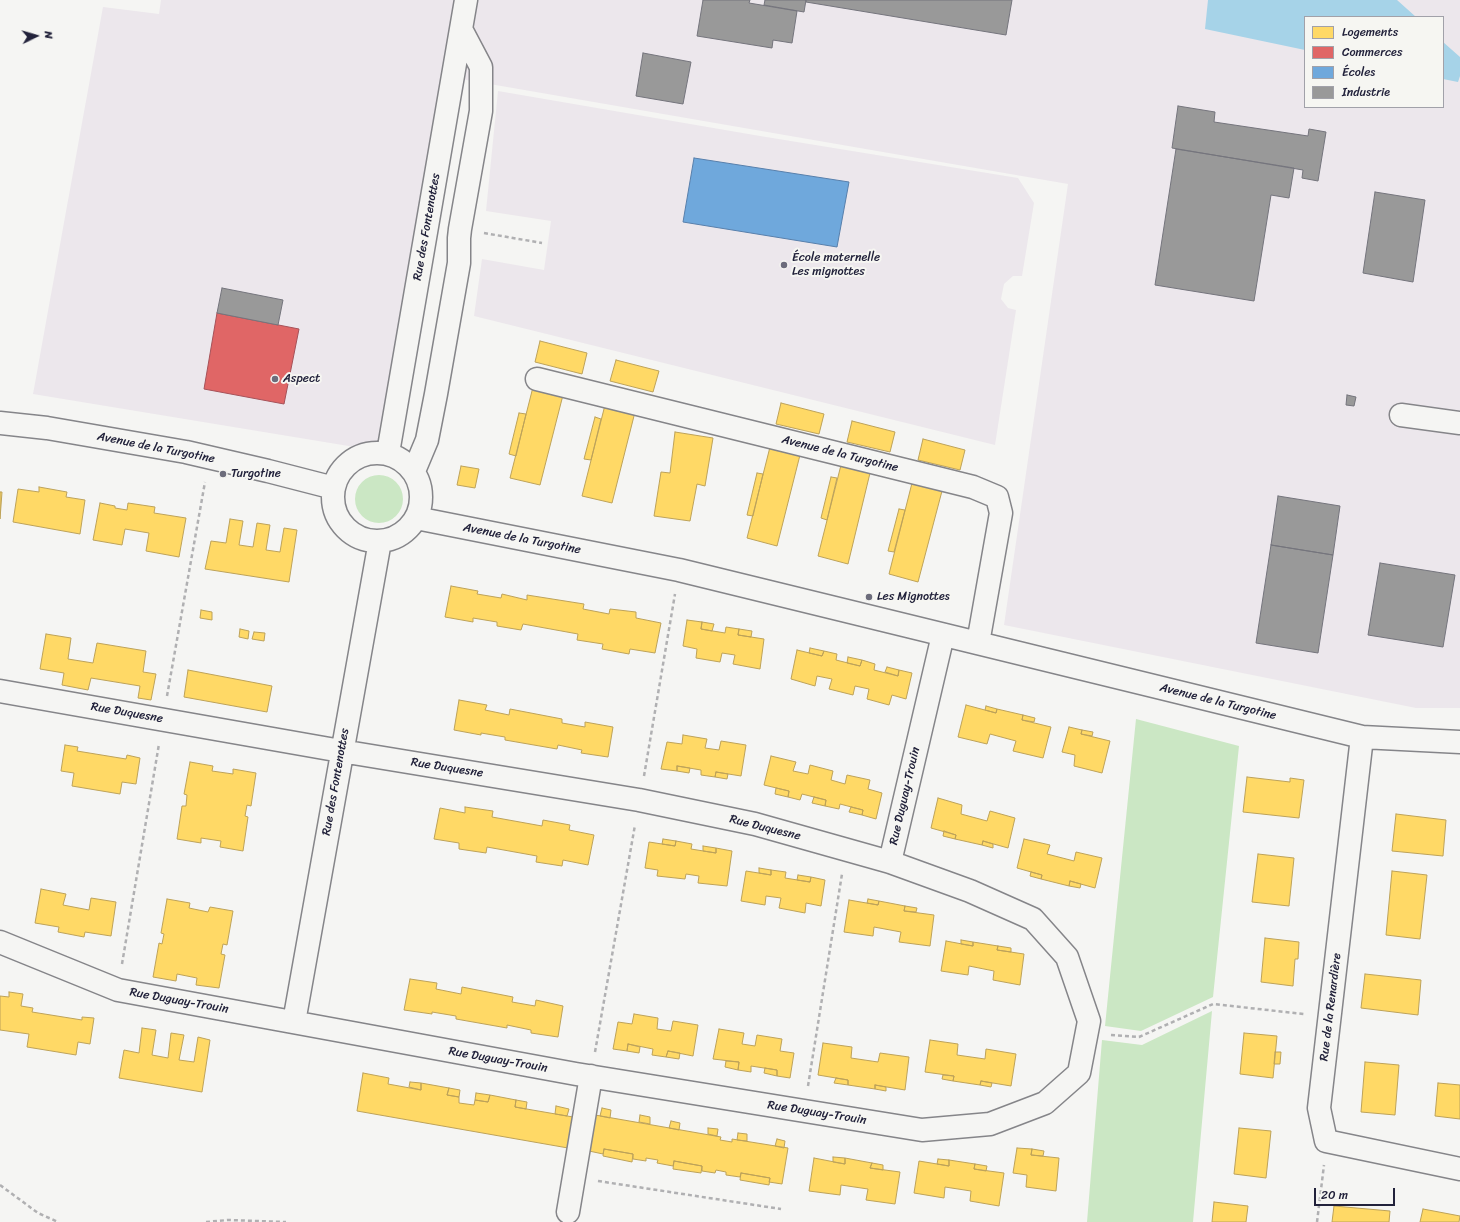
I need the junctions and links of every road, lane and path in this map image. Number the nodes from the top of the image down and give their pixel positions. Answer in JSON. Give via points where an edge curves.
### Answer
{"nodes":[{"id":1,"x":466,"y":0,"type":"edge"},
{"id":2,"x":461,"y":29,"type":"junction"},
{"id":3,"x":429,"y":215,"type":"junction"},
{"id":4,"x":460,"y":233,"type":"junction"},
{"id":5,"x":542,"y":243,"type":"dead end"},
{"id":6,"x":537,"y":379,"type":"dead end"},
{"id":7,"x":1401,"y":415,"type":"dead end"},
{"id":8,"x":0,"y":423,"type":"edge"},
{"id":9,"x":1460,"y":423,"type":"edge"},
{"id":10,"x":388,"y":453,"type":"junction"},
{"id":11,"x":414,"y":471,"type":"junction"},
{"id":12,"x":334,"y":488,"type":"junction"},
{"id":13,"x":416,"y":518,"type":"junction"},
{"id":14,"x":380,"y":542,"type":"junction"},
{"id":15,"x":944,"y":635,"type":"junction"},
{"id":16,"x":978,"y":643,"type":"junction"},
{"id":17,"x":0,"y":691,"type":"edge"},
{"id":18,"x":1362,"y":737,"type":"junction"},
{"id":19,"x":1460,"y":742,"type":"edge"},
{"id":20,"x":341,"y":751,"type":"junction"},
{"id":21,"x":846,"y":850,"type":"junction"},
{"id":22,"x":890,"y":862,"type":"junction"},
{"id":23,"x":0,"y":942,"type":"edge"},
{"id":24,"x":1330,"y":1017,"type":"junction"},
{"id":25,"x":294,"y":1022,"type":"junction"},
{"id":26,"x":1086,"y":1033,"type":"junction"},
{"id":27,"x":591,"y":1076,"type":"junction"},
{"id":28,"x":804,"y":1111,"type":"junction"},
{"id":29,"x":1326,"y":1141,"type":"junction"},
{"id":30,"x":1460,"y":1169,"type":"edge"},
{"id":31,"x":574,"y":1177,"type":"junction"},
{"id":32,"x":0,"y":1185,"type":"edge"},
{"id":33,"x":781,"y":1210,"type":"dead end"},
{"id":34,"x":568,"y":1212,"type":"dead end"},
{"id":35,"x":58,"y":1222,"type":"edge"},
{"id":36,"x":206,"y":1222,"type":"edge"},
{"id":37,"x":286,"y":1222,"type":"edge"},
{"id":38,"x":1317,"y":1222,"type":"edge"}],
"edges":[{"from":1,"to":2,"type":"street","name":"Rue des Fontenottes"},
{"from":2,"to":3,"type":"street","name":"Rue des Fontenottes"},
{"from":2,"to":4,"type":"street","via":[[481,67],[481,111]]},
{"from":3,"to":4,"type":"street"},
{"from":3,"to":10,"type":"street","name":"Rue des Fontenottes"},
{"from":4,"to":5,"type":"path"},
{"from":4,"to":11,"type":"street","via":[[459,263],[436,394],[427,440]]},
{"from":6,"to":16,"type":"street","name":"Avenue de la Turgotine","via":[[973,487],[997,497],[1001,513]]},
{"from":7,"to":9,"type":"street"},
{"from":8,"to":12,"type":"street","name":"Avenue de la Turgotine","via":[[48,428],[186,452]]},
{"from":10,"to":11,"type":"street","via":[[401,459]]},
{"from":10,"to":12,"type":"street","via":[[374,452],[349,462],[339,474]]},
{"from":11,"to":13,"type":"street","via":[[422,499]]},
{"from":12,"to":14,"type":"street","via":[[333,504],[345,528],[361,538]]},
{"from":13,"to":14,"type":"street","via":[[406,531]]},
{"from":13,"to":15,"type":"street","name":"Avenue de la Turgotine","via":[[680,570]]},
{"from":14,"to":20,"type":"street","name":"Rue des Fontenottes"},
{"from":15,"to":16,"type":"street","name":"Avenue de la Turgotine"},
{"from":15,"to":22,"type":"street","name":"Rue Duguay-Trouin"},
{"from":16,"to":18,"type":"street","name":"Avenue de la Turgotine"},
{"from":17,"to":20,"type":"street","name":"Rue Duquesne"},
{"from":18,"to":19,"type":"street","name":"Avenue de la Turgotine"},
{"from":18,"to":24,"type":"street","name":"Rue de la Renardière"},
{"from":20,"to":21,"type":"street","name":"Rue Duquesne","via":[[639,800],[755,824]]},
{"from":20,"to":25,"type":"street","name":"Rue des Fontenottes"},
{"from":21,"to":22,"type":"street","name":"Rue Duquesne"},
{"from":21,"to":28,"type":"path"},
{"from":22,"to":26,"type":"street","name":"Rue Duguay-Trouin","via":[[970,891],[1033,919],[1067,957],[1089,1021]]},
{"from":23,"to":25,"type":"street","name":"Rue Duguay-Trouin","via":[[118,990]]},
{"from":24,"to":26,"type":"path","via":[[1213,1004],[1139,1037]]},
{"from":24,"to":29,"type":"street","name":"Rue de la Renardière","via":[[1319,1108]]},
{"from":25,"to":27,"type":"street","name":"Rue Duguay-Trouin"},
{"from":26,"to":28,"type":"street","name":"Rue Duguay-Trouin","via":[[1079,1073],[1045,1103],[990,1124],[922,1130]]},
{"from":27,"to":28,"type":"street","name":"Rue Duguay-Trouin"},
{"from":27,"to":31,"type":"street"},
{"from":29,"to":30,"type":"street"},
{"from":29,"to":38,"type":"path"},
{"from":31,"to":33,"type":"path"},
{"from":31,"to":34,"type":"street"},
{"from":32,"to":35,"type":"path","via":[[38,1214]]},
{"from":36,"to":37,"type":"path"}]}
